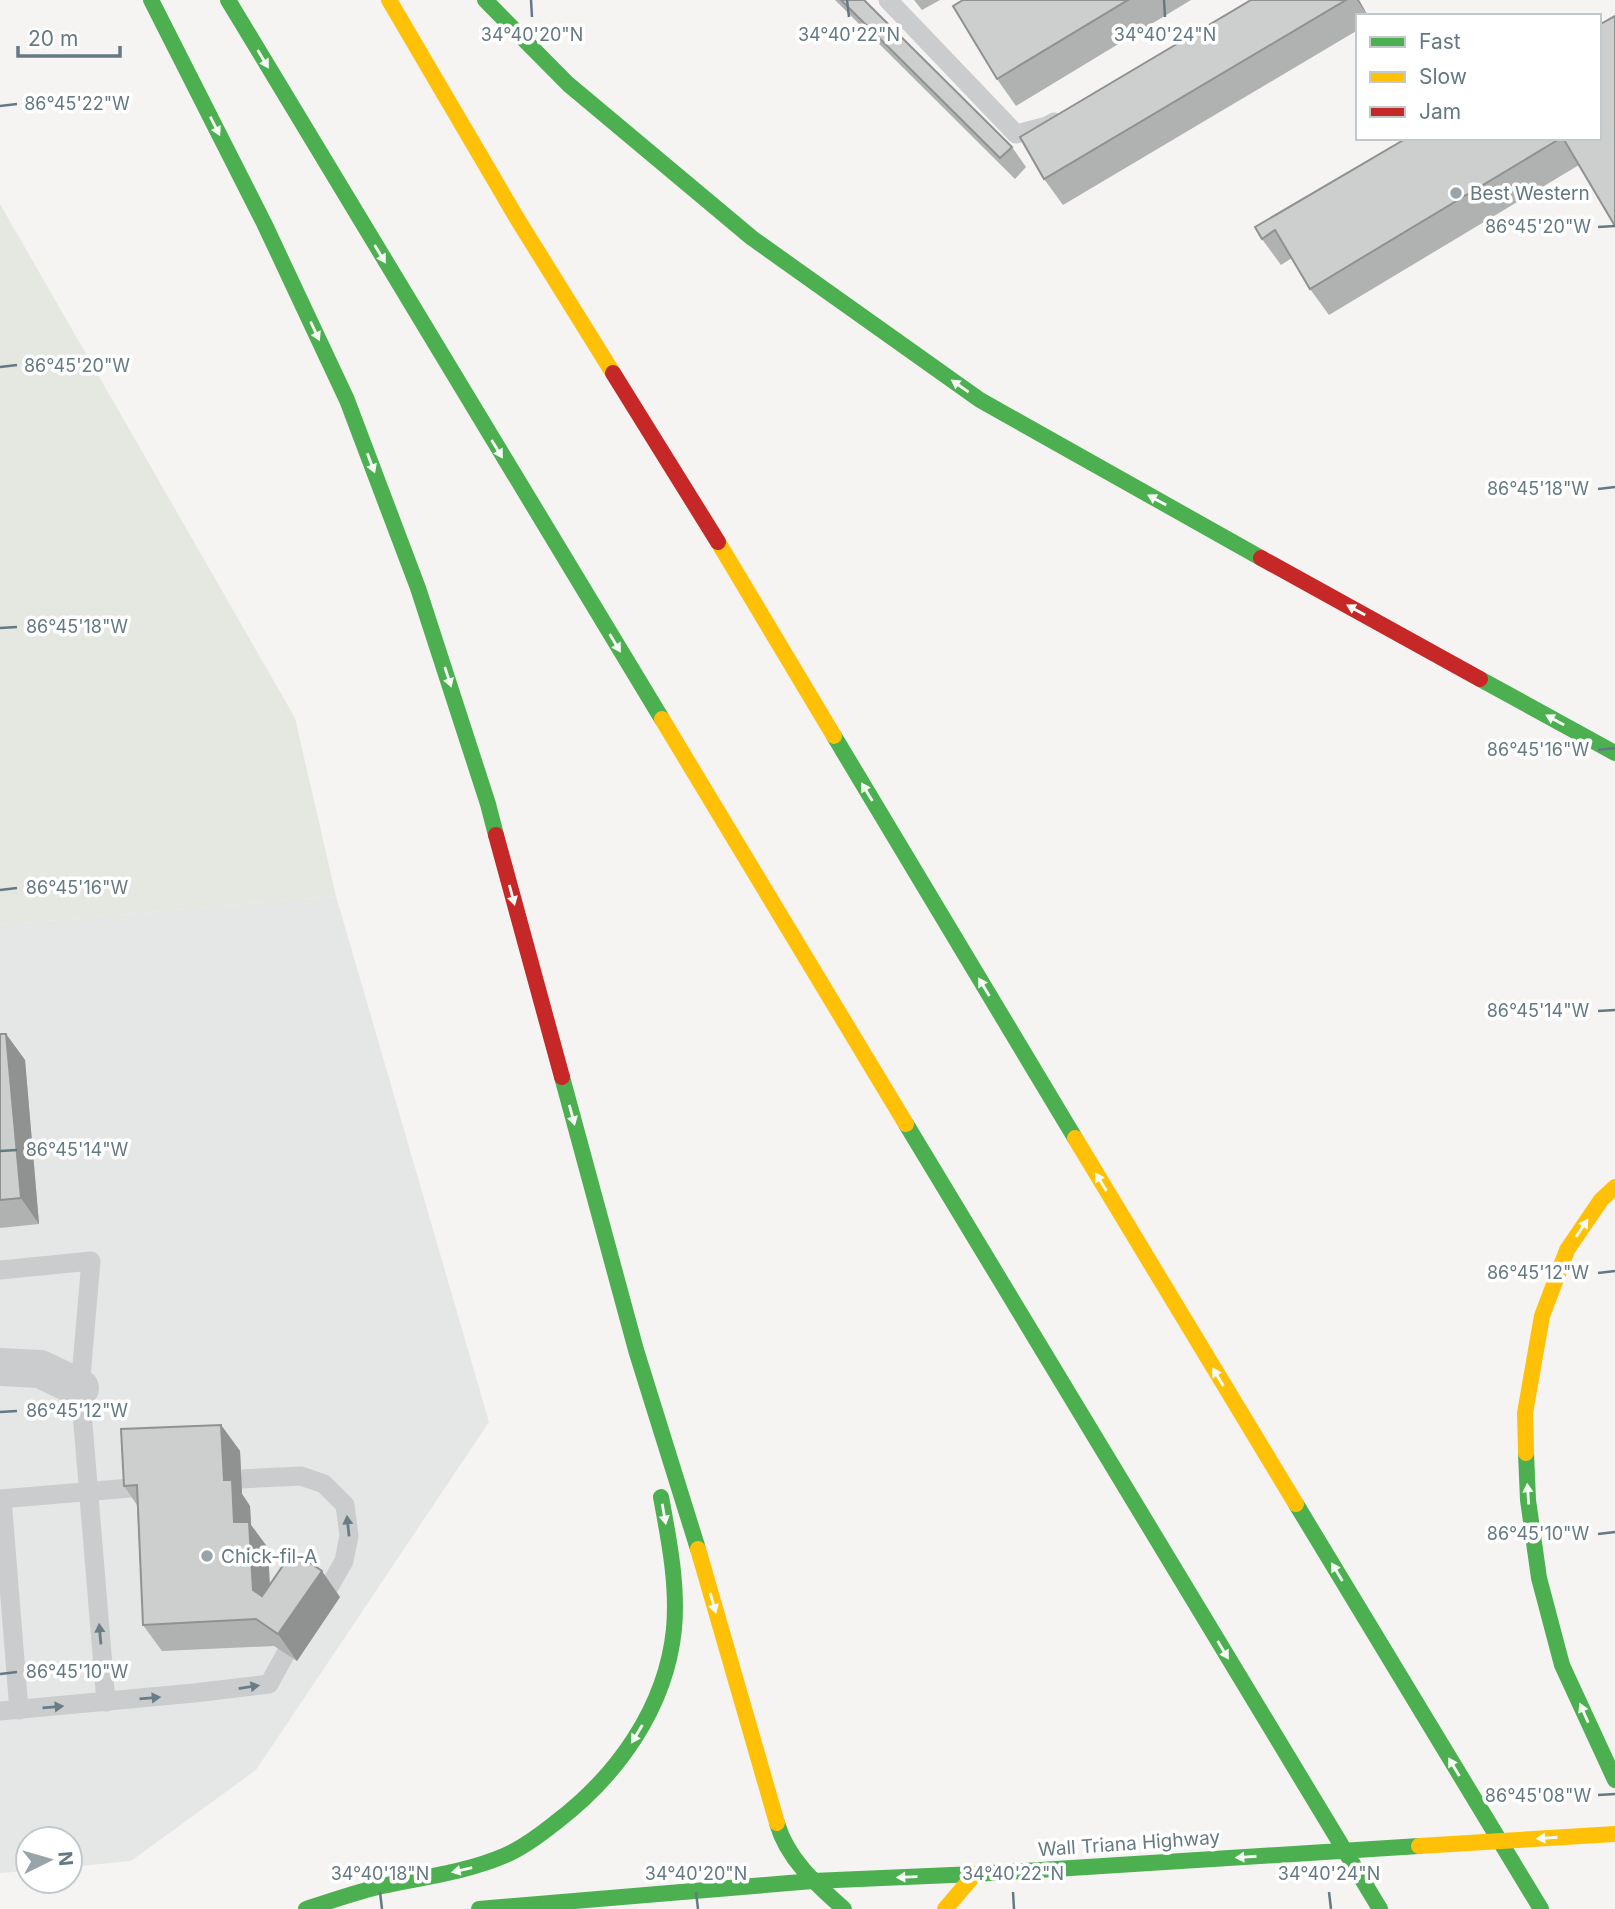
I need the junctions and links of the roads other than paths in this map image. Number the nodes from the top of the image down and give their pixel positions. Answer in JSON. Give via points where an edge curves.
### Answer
{"nodes":[{"id":1,"x":151,"y":0,"type":"edge"},
{"id":2,"x":228,"y":0,"type":"edge"},
{"id":3,"x":389,"y":0,"type":"edge"},
{"id":4,"x":485,"y":0,"type":"edge"},
{"id":5,"x":888,"y":0,"type":"edge"},
{"id":6,"x":1072,"y":112,"type":"edge"},
{"id":7,"x":1615,"y":752,"type":"edge"},
{"id":8,"x":1615,"y":1187,"type":"edge"},
{"id":9,"x":0,"y":1270,"type":"edge"},
{"id":10,"x":636,"y":1350,"type":"junction"},
{"id":11,"x":0,"y":1367,"type":"edge"},
{"id":12,"x":80,"y":1388,"type":"junction"},
{"id":13,"x":241,"y":1479,"type":"dead end"},
{"id":14,"x":142,"y":1487,"type":"edge"},
{"id":15,"x":88,"y":1492,"type":"junction"},
{"id":16,"x":1,"y":1499,"type":"edge"},
{"id":17,"x":328,"y":1589,"type":"dead end"},
{"id":18,"x":286,"y":1653,"type":"edge"},
{"id":19,"x":106,"y":1702,"type":"junction"},
{"id":20,"x":9,"y":1711,"type":"edge"},
{"id":21,"x":1615,"y":1780,"type":"edge"},
{"id":22,"x":1615,"y":1834,"type":"edge"},
{"id":23,"x":975,"y":1874,"type":"junction"},
{"id":24,"x":813,"y":1881,"type":"junction"},
{"id":25,"x":306,"y":1909,"type":"edge"},
{"id":26,"x":479,"y":1909,"type":"edge"},
{"id":27,"x":844,"y":1909,"type":"edge"},
{"id":28,"x":945,"y":1909,"type":"edge"},
{"id":29,"x":1380,"y":1909,"type":"edge"},
{"id":30,"x":1541,"y":1909,"type":"edge"}],
"edges":[{"from":1,"to":10,"type":"main road","one_way":true,"via":[[264,223],[346,400],[418,589],[488,804]]},
{"from":2,"to":29,"type":"main road","one_way":true},
{"from":30,"to":3,"type":"main road","one_way":true},
{"from":7,"to":4,"type":"main road","one_way":true,"via":[[980,400],[751,239],[568,84]]},
{"from":5,"to":6,"type":"lane","via":[[1016,134]]},
{"from":21,"to":8,"type":"main road","one_way":true,"via":[[1562,1665],[1539,1578],[1528,1500],[1525,1413],[1542,1316],[1567,1250]]},
{"from":9,"to":12,"type":"lane","via":[[91,1261]]},
{"from":10,"to":24,"type":"main road","one_way":true,"via":[[692,1526],[781,1838]]},
{"from":10,"to":25,"type":"main road","one_way":true,"via":[[670,1549],[675,1609],[670,1654],[656,1699],[636,1736],[610,1773],[577,1806],[509,1854]]},
{"from":11,"to":12,"type":"street","via":[[40,1369]]},
{"from":12,"to":15,"type":"lane"},
{"from":17,"to":13,"type":"lane","one_way":true,"via":[[344,1561],[349,1536],[345,1505],[324,1483],[301,1476]]},
{"from":14,"to":15,"type":"lane"},
{"from":15,"to":16,"type":"lane"},
{"from":19,"to":15,"type":"lane","one_way":true},
{"from":16,"to":20,"type":"lane"},
{"from":19,"to":18,"type":"lane","one_way":true,"via":[[269,1684]]},
{"from":20,"to":19,"type":"lane","one_way":true},
{"from":22,"to":23,"type":"main road","name":"Wall Triana Highway","one_way":true},
{"from":23,"to":24,"type":"main road","name":"Wall Triana Highway","one_way":true},
{"from":23,"to":28,"type":"main road"},
{"from":24,"to":26,"type":"main road","name":"Wall Triana Highway"},
{"from":24,"to":27,"type":"main road"}]}
